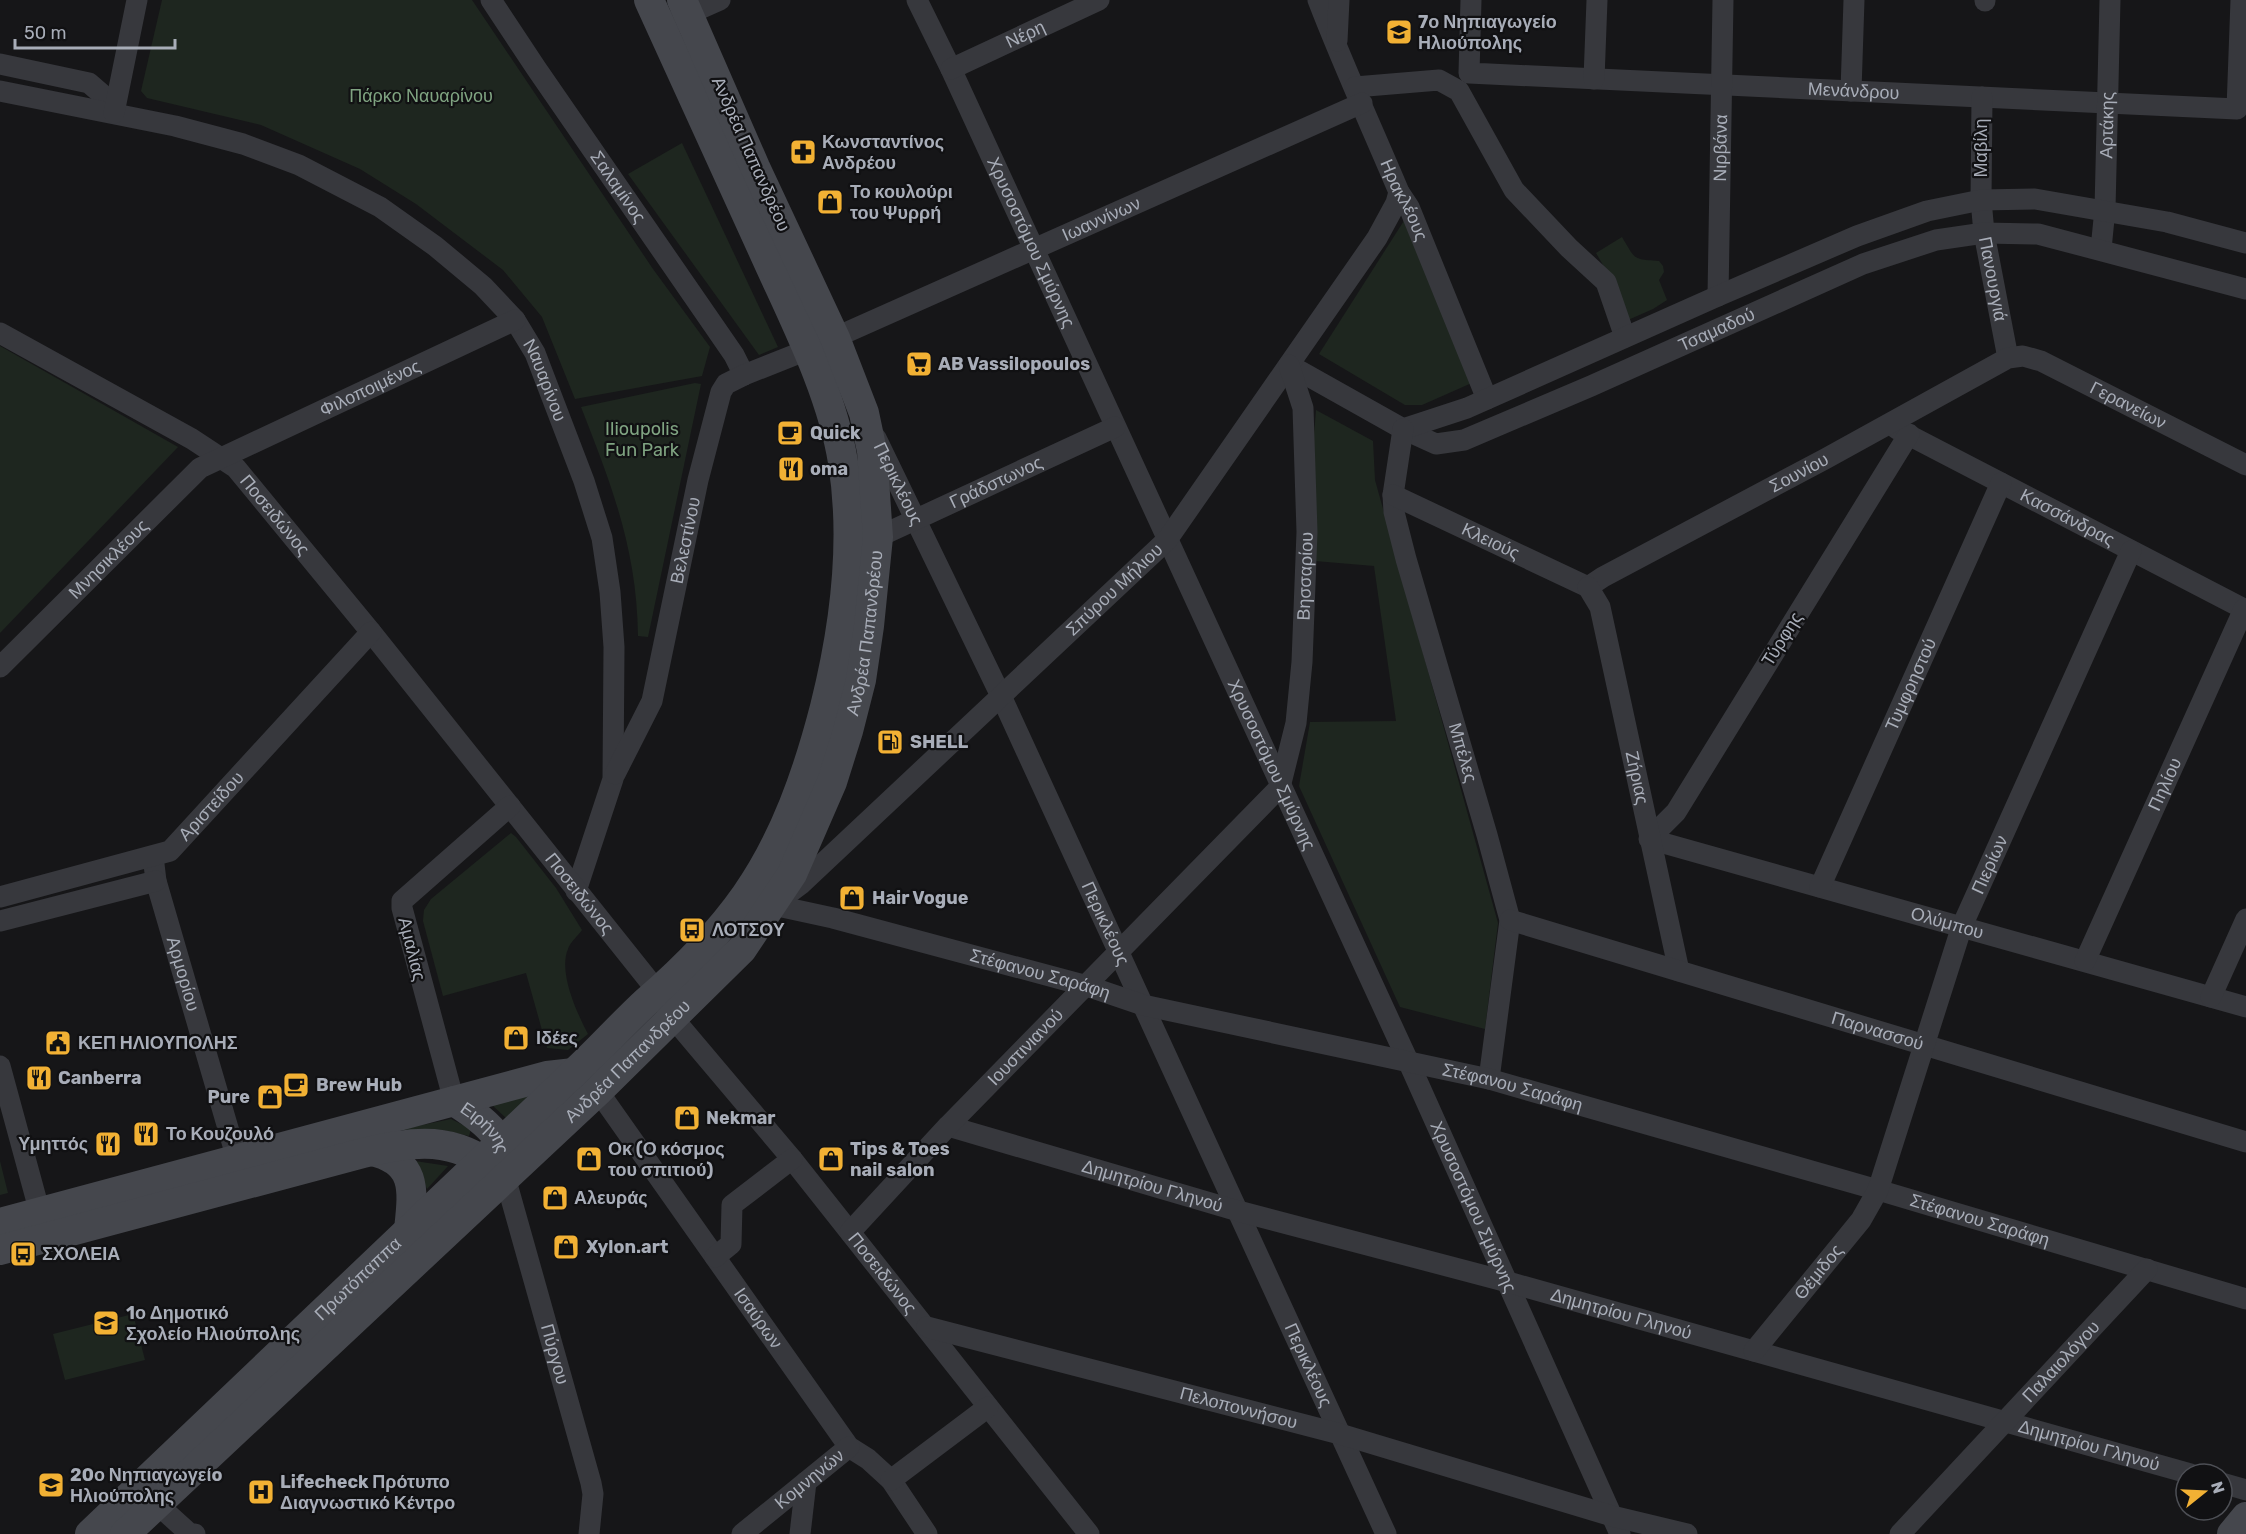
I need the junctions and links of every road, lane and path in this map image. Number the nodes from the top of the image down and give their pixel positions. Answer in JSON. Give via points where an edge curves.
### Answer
{"nodes":[{"id":1,"x":137,"y":0,"type":"edge"},
{"id":2,"x":491,"y":0,"type":"edge"},
{"id":3,"x":720,"y":0,"type":"edge"},
{"id":4,"x":917,"y":0,"type":"edge"},
{"id":5,"x":1100,"y":0,"type":"edge"},
{"id":6,"x":1318,"y":0,"type":"edge"},
{"id":7,"x":1339,"y":0,"type":"edge"},
{"id":8,"x":1471,"y":0,"type":"edge"},
{"id":9,"x":1598,"y":0,"type":"edge"},
{"id":10,"x":1724,"y":0,"type":"edge"},
{"id":11,"x":1854,"y":0,"type":"edge"},
{"id":12,"x":2110,"y":0,"type":"edge"},
{"id":13,"x":2241,"y":0,"type":"edge"},
{"id":14,"x":685,"y":7,"type":"edge"},
{"id":15,"x":655,"y":13,"type":"edge"},
{"id":16,"x":1337,"y":50,"type":"junction"},
{"id":17,"x":0,"y":64,"type":"edge"},
{"id":18,"x":951,"y":69,"type":"junction"},
{"id":19,"x":1467,"y":79,"type":"junction"},
{"id":20,"x":1594,"y":79,"type":"junction"},
{"id":21,"x":1722,"y":85,"type":"junction"},
{"id":22,"x":0,"y":91,"type":"edge"},
{"id":23,"x":1851,"y":91,"type":"junction"},
{"id":24,"x":1359,"y":95,"type":"junction"},
{"id":25,"x":1982,"y":97,"type":"junction"},
{"id":26,"x":2108,"y":103,"type":"junction"},
{"id":27,"x":114,"y":113,"type":"junction"},
{"id":28,"x":1399,"y":192,"type":"junction"},
{"id":29,"x":1981,"y":200,"type":"junction"},
{"id":30,"x":2105,"y":209,"type":"junction"},
{"id":31,"x":1984,"y":233,"type":"junction"},
{"id":32,"x":2246,"y":243,"type":"edge"},
{"id":33,"x":1034,"y":249,"type":"junction"},
{"id":34,"x":2101,"y":249,"type":"junction"},
{"id":35,"x":2246,"y":289,"type":"edge"},
{"id":36,"x":1718,"y":296,"type":"junction"},
{"id":37,"x":515,"y":320,"type":"junction"},
{"id":38,"x":0,"y":333,"type":"edge"},
{"id":39,"x":1625,"y":337,"type":"junction"},
{"id":40,"x":835,"y":338,"type":"junction"},
{"id":41,"x":807,"y":350,"type":"junction"},
{"id":42,"x":2008,"y":358,"type":"junction"},
{"id":43,"x":1289,"y":365,"type":"junction"},
{"id":44,"x":744,"y":375,"type":"junction"},
{"id":45,"x":1486,"y":399,"type":"junction"},
{"id":46,"x":864,"y":413,"type":"junction"},
{"id":47,"x":1889,"y":424,"type":"junction"},
{"id":48,"x":1115,"y":427,"type":"junction"},
{"id":49,"x":1403,"y":429,"type":"junction"},
{"id":50,"x":1909,"y":434,"type":"junction"},
{"id":51,"x":224,"y":459,"type":"junction"},
{"id":52,"x":2246,"y":465,"type":"edge"},
{"id":53,"x":2001,"y":483,"type":"junction"},
{"id":54,"x":1393,"y":495,"type":"junction"},
{"id":55,"x":915,"y":521,"type":"junction"},
{"id":56,"x":878,"y":537,"type":"junction"},
{"id":57,"x":1167,"y":540,"type":"junction"},
{"id":58,"x":2131,"y":551,"type":"junction"},
{"id":59,"x":1588,"y":587,"type":"junction"},
{"id":60,"x":2245,"y":610,"type":"edge"},
{"id":61,"x":371,"y":632,"type":"junction"},
{"id":62,"x":0,"y":667,"type":"edge"},
{"id":63,"x":1001,"y":696,"type":"junction"},
{"id":64,"x":613,"y":779,"type":"junction"},
{"id":65,"x":1280,"y":787,"type":"junction"},
{"id":66,"x":510,"y":806,"type":"junction"},
{"id":67,"x":1650,"y":838,"type":"junction"},
{"id":68,"x":153,"y":856,"type":"junction"},
{"id":69,"x":156,"y":881,"type":"junction"},
{"id":70,"x":1820,"y":886,"type":"junction"},
{"id":71,"x":576,"y":891,"type":"junction"},
{"id":72,"x":0,"y":897,"type":"edge"},
{"id":73,"x":760,"y":899,"type":"junction"},
{"id":74,"x":2246,"y":919,"type":"edge"},
{"id":75,"x":1510,"y":920,"type":"junction"},
{"id":76,"x":0,"y":921,"type":"edge"},
{"id":77,"x":1962,"y":926,"type":"junction"},
{"id":78,"x":1118,"y":951,"type":"junction"},
{"id":79,"x":2085,"y":961,"type":"junction"},
{"id":80,"x":1679,"y":971,"type":"junction"},
{"id":81,"x":1087,"y":986,"type":"junction"},
{"id":82,"x":658,"y":992,"type":"junction"},
{"id":83,"x":2211,"y":997,"type":"junction"},
{"id":84,"x":1143,"y":1005,"type":"junction"},
{"id":85,"x":2246,"y":1007,"type":"edge"},
{"id":86,"x":673,"y":1018,"type":"junction"},
{"id":87,"x":1924,"y":1045,"type":"junction"},
{"id":88,"x":1409,"y":1063,"type":"junction"},
{"id":89,"x":0,"y":1066,"type":"edge"},
{"id":90,"x":574,"y":1074,"type":"junction"},
{"id":91,"x":1489,"y":1079,"type":"junction"},
{"id":92,"x":598,"y":1091,"type":"junction"},
{"id":93,"x":454,"y":1101,"type":"junction"},
{"id":94,"x":948,"y":1126,"type":"junction"},
{"id":95,"x":2246,"y":1142,"type":"edge"},
{"id":96,"x":372,"y":1151,"type":"junction"},
{"id":97,"x":237,"y":1159,"type":"junction"},
{"id":98,"x":792,"y":1159,"type":"junction"},
{"id":99,"x":496,"y":1160,"type":"junction"},
{"id":100,"x":1878,"y":1190,"type":"junction"},
{"id":101,"x":1238,"y":1211,"type":"junction"},
{"id":102,"x":0,"y":1223,"type":"edge"},
{"id":103,"x":44,"y":1224,"type":"junction"},
{"id":104,"x":410,"y":1230,"type":"junction"},
{"id":105,"x":850,"y":1232,"type":"junction"},
{"id":106,"x":0,"y":1250,"type":"edge"},
{"id":107,"x":715,"y":1257,"type":"junction"},
{"id":108,"x":2147,"y":1269,"type":"junction"},
{"id":109,"x":1508,"y":1282,"type":"junction"},
{"id":110,"x":2246,"y":1299,"type":"edge"},
{"id":111,"x":927,"y":1327,"type":"junction"},
{"id":112,"x":1754,"y":1351,"type":"junction"},
{"id":113,"x":988,"y":1407,"type":"junction"},
{"id":114,"x":2006,"y":1421,"type":"junction"},
{"id":115,"x":1340,"y":1434,"type":"junction"},
{"id":116,"x":849,"y":1447,"type":"junction"},
{"id":117,"x":2174,"y":1469,"type":"edge"},
{"id":118,"x":891,"y":1480,"type":"junction"},
{"id":119,"x":806,"y":1482,"type":"junction"},
{"id":120,"x":148,"y":1496,"type":"junction"},
{"id":121,"x":2246,"y":1518,"type":"edge"},
{"id":122,"x":1616,"y":1525,"type":"edge"},
{"id":123,"x":90,"y":1534,"type":"edge"},
{"id":124,"x":125,"y":1534,"type":"edge"},
{"id":125,"x":189,"y":1534,"type":"edge"},
{"id":126,"x":195,"y":1534,"type":"edge"},
{"id":127,"x":589,"y":1534,"type":"edge"},
{"id":128,"x":742,"y":1534,"type":"edge"},
{"id":129,"x":800,"y":1534,"type":"edge"},
{"id":130,"x":927,"y":1534,"type":"edge"},
{"id":131,"x":1089,"y":1534,"type":"edge"},
{"id":132,"x":1386,"y":1534,"type":"edge"},
{"id":133,"x":1687,"y":1534,"type":"edge"},
{"id":134,"x":1900,"y":1534,"type":"edge"},
{"id":135,"x":2232,"y":1534,"type":"edge"}],
"edges":[{"from":1,"to":27,"type":"street"},
{"from":2,"to":44,"type":"street","name":"Σαλαμίνος"},
{"from":3,"to":14,"type":"street"},
{"from":4,"to":18,"type":"street","name":"Χρυσοστόμου Σμύρνης"},
{"from":5,"to":18,"type":"street","name":"Νέρη"},
{"from":6,"to":16,"type":"street","name":"Ηρακλέους"},
{"from":7,"to":16,"type":"street"},
{"from":8,"to":19,"type":"street"},
{"from":9,"to":20,"type":"street"},
{"from":10,"to":21,"type":"street","name":"Νιρβάνα"},
{"from":11,"to":23,"type":"street"},
{"from":12,"to":26,"type":"street","name":"Αρτάκης"},
{"from":13,"to":26,"type":"street","name":"Μενάνδρου","via":[[2237,109]]},
{"from":14,"to":15,"type":"street"},
{"from":14,"to":40,"type":"street","name":"Ανδρέα Παπανδρέου"},
{"from":15,"to":41,"type":"street","name":"Ανδρέα Παπανδρέου"},
{"from":16,"to":24,"type":"street","name":"Ηρακλέους"},
{"from":17,"to":27,"type":"street","via":[[89,84],[104,96]]},
{"from":18,"to":33,"type":"street","name":"Χρυσοστόμου Σμύρνης"},
{"from":19,"to":20,"type":"street","name":"Μενάνδρου"},
{"from":19,"to":24,"type":"street","name":"Ιωαννίνων","via":[[1439,80]]},
{"from":19,"to":39,"type":"street","via":[[1514,190],[1606,282]]},
{"from":20,"to":21,"type":"street","name":"Μενάνδρου"},
{"from":21,"to":23,"type":"street","name":"Μενάνδρου"},
{"from":21,"to":36,"type":"street","name":"Νιρβάνα"},
{"from":22,"to":27,"type":"street","name":"Ναυαρίνου"},
{"from":23,"to":25,"type":"street","name":"Μενάνδρου"},
{"from":24,"to":28,"type":"street","name":"Ηρακλέους"},
{"from":24,"to":33,"type":"street","name":"Ιωαννίνων"},
{"from":25,"to":26,"type":"street","name":"Μενάνδρου"},
{"from":25,"to":29,"type":"street","name":"Μαβίλη"},
{"from":26,"to":30,"type":"street","name":"Αρτάκης"},
{"from":27,"to":37,"type":"street","name":"Ναυαρίνου","via":[[243,144],[333,181],[380,207],[435,246],[483,286]]},
{"from":28,"to":43,"type":"street","name":"Σπύρου Μήλιου","via":[[1377,238]]},
{"from":28,"to":45,"type":"street","name":"Ηρακλέους","via":[[1409,207]]},
{"from":29,"to":30,"type":"street","name":"Τσαμαδού","via":[[2035,199]]},
{"from":29,"to":31,"type":"street","name":"Πανουργιά"},
{"from":29,"to":36,"type":"street","name":"Τσαμαδού","via":[[1928,211],[1857,236]]},
{"from":30,"to":32,"type":"street","name":"Τσαμαδού"},
{"from":30,"to":34,"type":"street","name":"Αρτάκης"},
{"from":31,"to":34,"type":"street","name":"Τσαμαδού","via":[[2038,234]]},
{"from":31,"to":42,"type":"street","name":"Πανουργιά"},
{"from":31,"to":49,"type":"street","name":"Τσαμαδού","via":[[1936,240],[1863,264],[1464,440],[1436,444]]},
{"from":33,"to":40,"type":"street","name":"Ιωαννίνων"},
{"from":33,"to":48,"type":"street","name":"Χρυσοστόμου Σμύρνης"},
{"from":34,"to":35,"type":"street","name":"Τσαμαδού"},
{"from":36,"to":39,"type":"street","name":"Τσαμαδού"},
{"from":37,"to":51,"type":"street","name":"Φιλοποιμένος"},
{"from":37,"to":64,"type":"street","name":"Ναυαρίνου","via":[[535,353],[602,538],[614,647]]},
{"from":38,"to":51,"type":"street","name":"Ποσειδώνος"},
{"from":39,"to":45,"type":"street","name":"Τσαμαδού"},
{"from":40,"to":41,"type":"street","name":"Ιωαννίνων"},
{"from":40,"to":46,"type":"street","name":"Ανδρέα Παπανδρέου"},
{"from":41,"to":44,"type":"street","name":"Βελεστίνου"},
{"from":41,"to":73,"type":"street","name":"Ανδρέα Παπανδρέου","via":[[833,415],[843,460],[848,501],[845,595],[838,651],[815,747],[798,796],[763,869]]},
{"from":42,"to":47,"type":"street","name":"Σουνίου"},
{"from":42,"to":52,"type":"street","name":"Γερανείων","via":[[2023,356],[2041,361]]},
{"from":43,"to":49,"type":"street","name":"Τσαμαδού"},
{"from":43,"to":57,"type":"street","name":"Σπύρου Μήλιου"},
{"from":43,"to":65,"type":"street","name":"Βησσαρίου","via":[[1303,408],[1307,532],[1296,723]]},
{"from":44,"to":64,"type":"street","name":"Βελεστίνου","via":[[726,384],[716,403],[652,701]]},
{"from":45,"to":49,"type":"street","name":"Τσαμαδού"},
{"from":46,"to":55,"type":"street","name":"Περικλέους"},
{"from":46,"to":56,"type":"street","name":"Ανδρέα Παπανδρέου","via":[[872,451]]},
{"from":47,"to":50,"type":"street","name":"Κασσάνδρας"},
{"from":47,"to":59,"type":"street","name":"Σουνίου"},
{"from":48,"to":55,"type":"street","name":"Γράδστωνος"},
{"from":48,"to":57,"type":"street","name":"Χρυσοστόμου Σμύρνης"},
{"from":49,"to":54,"type":"street","name":"Μπέλες"},
{"from":50,"to":53,"type":"street","name":"Κασσάνδρας"},
{"from":50,"to":67,"type":"street","name":"Τύρφης","via":[[1676,812]]},
{"from":51,"to":61,"type":"street","name":"Ποσειδώνος","via":[[236,468]]},
{"from":51,"to":62,"type":"street","name":"Μνησικλέους","via":[[200,468]]},
{"from":53,"to":58,"type":"street","name":"Κασσάνδρας"},
{"from":53,"to":70,"type":"street","name":"Τυμφρηστού"},
{"from":54,"to":59,"type":"street","name":"Κλειούς"},
{"from":54,"to":75,"type":"street","name":"Μπέλες","via":[[1406,559]]},
{"from":55,"to":56,"type":"street","name":"Γράδστωνος"},
{"from":55,"to":63,"type":"street","name":"Περικλέους"},
{"from":56,"to":73,"type":"street","name":"Ανδρέα Παπανδρέου","via":[[861,680],[832,782],[792,874]]},
{"from":57,"to":63,"type":"street","name":"Σπύρου Μήλιου"},
{"from":57,"to":65,"type":"street","name":"Χρυσοστόμου Σμύρνης"},
{"from":58,"to":60,"type":"street","name":"Κασσάνδρας"},
{"from":58,"to":77,"type":"street","name":"Πιερίων"},
{"from":59,"to":67,"type":"street","name":"Ζήριας","via":[[1600,607]]},
{"from":60,"to":79,"type":"street","name":"Πηλίου"},
{"from":61,"to":66,"type":"street","name":"Ποσειδώνος"},
{"from":61,"to":68,"type":"street","name":"Αριστείδου","via":[[170,851]]},
{"from":63,"to":73,"type":"street","name":"Σπύρου Μήλιου","via":[[801,884]]},
{"from":63,"to":78,"type":"street","name":"Περικλέους"},
{"from":64,"to":71,"type":"street","name":"Ναυαρίνου"},
{"from":65,"to":78,"type":"street","name":"Ιουστινιανού"},
{"from":65,"to":88,"type":"street","name":"Χρυσοστόμου Σμύρνης"},
{"from":66,"to":71,"type":"street","name":"Ποσειδώνος"},
{"from":66,"to":93,"type":"street","name":"Αμαλίας","via":[[402,901]]},
{"from":67,"to":70,"type":"street","name":"Ολύμπου"},
{"from":67,"to":80,"type":"street","name":"Ζήριας"},
{"from":68,"to":69,"type":"street","name":"Αρμορίου"},
{"from":68,"to":72,"type":"street","name":"Αριστείδου"},
{"from":69,"to":76,"type":"street"},
{"from":69,"to":97,"type":"street","name":"Αρμορίου"},
{"from":70,"to":77,"type":"street","name":"Ολύμπου"},
{"from":71,"to":82,"type":"street","name":"Ποσειδώνος"},
{"from":73,"to":81,"type":"street","name":"Στέφανου Σαράφη"},
{"from":73,"to":82,"type":"street","name":"Ανδρέα Παπανδρέου"},
{"from":73,"to":86,"type":"street","name":"Ανδρέα Παπανδρέου","via":[[742,949]]},
{"from":74,"to":83,"type":"street"},
{"from":75,"to":80,"type":"street","name":"Παρνασσού"},
{"from":75,"to":91,"type":"street","name":"Μπέλες"},
{"from":77,"to":79,"type":"street","name":"Ολύμπου"},
{"from":77,"to":87,"type":"street","name":"Πιερίων"},
{"from":78,"to":81,"type":"street","name":"Ιουστινιανού"},
{"from":78,"to":84,"type":"street","name":"Περικλέους"},
{"from":79,"to":83,"type":"street","name":"Ολύμπου"},
{"from":80,"to":87,"type":"street","name":"Παρνασσού"},
{"from":81,"to":84,"type":"street","name":"Στέφανου Σαράφη"},
{"from":81,"to":94,"type":"street","name":"Ιουστινιανού"},
{"from":82,"to":86,"type":"street","name":"Ποσειδώνος"},
{"from":82,"to":90,"type":"street","name":"Ανδρέα Παπανδρέου"},
{"from":83,"to":85,"type":"street","name":"Ολύμπου"},
{"from":84,"to":88,"type":"street","name":"Στέφανου Σαράφη"},
{"from":84,"to":101,"type":"street","name":"Περικλέους"},
{"from":86,"to":92,"type":"street","name":"Ανδρέα Παπανδρέου"},
{"from":86,"to":98,"type":"street","name":"Ποσειδώνος"},
{"from":87,"to":95,"type":"street","name":"Παρνασσού"},
{"from":87,"to":100,"type":"street","name":"Πιερίων"},
{"from":88,"to":91,"type":"street","name":"Στέφανου Σαράφη"},
{"from":88,"to":109,"type":"street","name":"Χρυσοστόμου Σμύρνης"},
{"from":89,"to":103,"type":"street"},
{"from":90,"to":93,"type":"street","via":[[548,1076]]},
{"from":90,"to":99,"type":"street","name":"Πρωτόπαππα"},
{"from":91,"to":100,"type":"street","name":"Στέφανου Σαράφη"},
{"from":92,"to":99,"type":"street","name":"Ανδρέα Παπανδρέου"},
{"from":92,"to":107,"type":"street","name":"Ισαύρων"},
{"from":93,"to":97,"type":"street","name":"Ειρήνης"},
{"from":93,"to":99,"type":"street","name":"Ειρήνης","via":[[480,1118]]},
{"from":94,"to":101,"type":"street","name":"Δημητρίου Γληνού"},
{"from":94,"to":105,"type":"street","name":"Ιουστινιανού"},
{"from":96,"to":99,"type":"street","name":"Ειρήνης","via":[[411,1143],[438,1143]]},
{"from":96,"to":103,"type":"street","name":"Ειρήνης"},
{"from":96,"to":104,"type":"street","via":[[401,1164],[409,1177]]},
{"from":97,"to":103,"type":"street","name":"Ειρήνης"},
{"from":98,"to":105,"type":"street","name":"Ποσειδώνος"},
{"from":98,"to":107,"type":"street","via":[[732,1205],[731,1244]]},
{"from":99,"to":104,"type":"street","name":"Πρωτόπαππα"},
{"from":99,"to":120,"type":"street","name":"Πρωτόπαππα"},
{"from":99,"to":127,"type":"street","name":"Πύργου","via":[[591,1483]]},
{"from":100,"to":108,"type":"street","name":"Στέφανου Σαράφη"},
{"from":100,"to":112,"type":"street","name":"Θέμιδος","via":[[1861,1220]]},
{"from":101,"to":109,"type":"street","name":"Δημητρίου Γληνού"},
{"from":101,"to":115,"type":"street","name":"Περικλέους"},
{"from":102,"to":103,"type":"street","name":"Ειρήνης"},
{"from":103,"to":106,"type":"street","name":"Ειρήνης"},
{"from":104,"to":120,"type":"street","name":"Πρωτόπαππα"},
{"from":105,"to":111,"type":"street","name":"Ποσειδώνος"},
{"from":107,"to":116,"type":"street","name":"Ισαύρων"},
{"from":108,"to":110,"type":"street","name":"Στέφανου Σαράφη"},
{"from":108,"to":114,"type":"street","name":"Παλαιολόγου"},
{"from":109,"to":112,"type":"street","name":"Δημητρίου Γληνού"},
{"from":109,"to":122,"type":"street","name":"Χρυσοστόμου Σμύρνης"},
{"from":111,"to":113,"type":"street","name":"Ποσειδώνος"},
{"from":111,"to":115,"type":"street","name":"Πελοποννήσου"},
{"from":112,"to":114,"type":"street","name":"Δημητρίου Γληνού"},
{"from":113,"to":118,"type":"street"},
{"from":113,"to":131,"type":"street","name":"Ποσειδώνος"},
{"from":114,"to":117,"type":"street","name":"Δημητρίου Γληνού"},
{"from":114,"to":134,"type":"street","name":"Παλαιολόγου"},
{"from":115,"to":122,"type":"street","name":"Πελοποννήσου"},
{"from":115,"to":132,"type":"street","name":"Περικλέους"},
{"from":116,"to":118,"type":"street","name":"Ισαύρων"},
{"from":116,"to":119,"type":"street","name":"Κομνηνών"},
{"from":118,"to":130,"type":"street","name":"Ισαύρων"},
{"from":119,"to":128,"type":"street","name":"Κομνηνών"},
{"from":119,"to":129,"type":"street"},
{"from":120,"to":123,"type":"street","name":"Πρωτόπαππα"},
{"from":120,"to":124,"type":"street","name":"Πρωτόπαππα"},
{"from":120,"to":125,"type":"street"},
{"from":121,"to":135,"type":"street"},
{"from":122,"to":133,"type":"street","name":"Πελοποννήσου"},
{"from":125,"to":126,"type":"street"}]}
